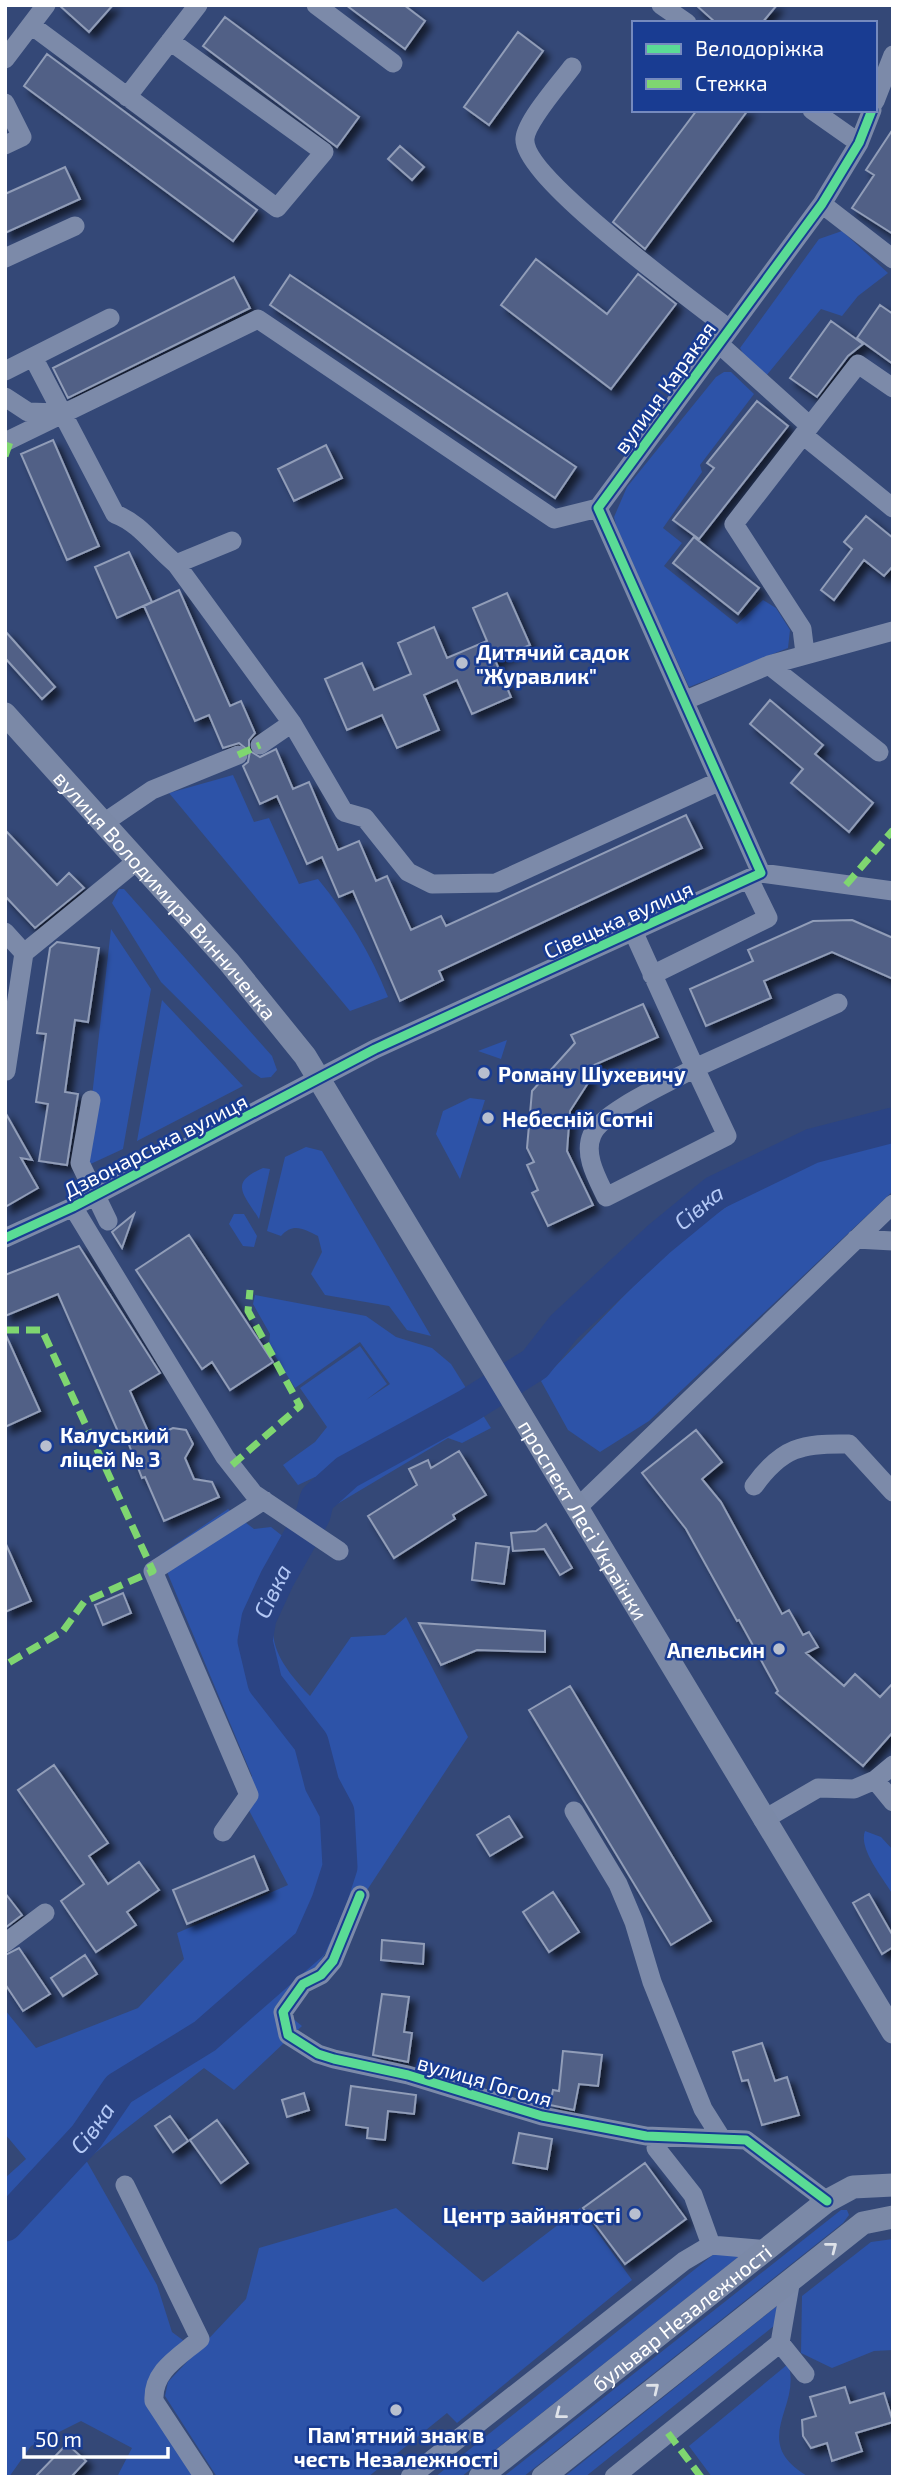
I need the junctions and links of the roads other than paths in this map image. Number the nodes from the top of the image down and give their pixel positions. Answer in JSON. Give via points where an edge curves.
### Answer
{"nodes":[{"id":1,"x":46,"y":5,"type":"edge"},
{"id":2,"x":198,"y":5,"type":"edge"},
{"id":3,"x":316,"y":5,"type":"edge"},
{"id":4,"x":662,"y":5,"type":"edge"},
{"id":5,"x":684,"y":21,"type":"edge"},
{"id":6,"x":31,"y":25,"type":"junction"},
{"id":7,"x":170,"y":41,"type":"junction"},
{"id":8,"x":893,"y":55,"type":"edge"},
{"id":9,"x":5,"y":59,"type":"edge"},
{"id":10,"x":393,"y":63,"type":"dead end"},
{"id":11,"x":572,"y":67,"type":"dead end"},
{"id":12,"x":877,"y":96,"type":"edge"},
{"id":13,"x":127,"y":97,"type":"junction"},
{"id":14,"x":5,"y":103,"type":"edge"},
{"id":15,"x":816,"y":112,"type":"edge"},
{"id":16,"x":871,"y":112,"type":"edge"},
{"id":17,"x":859,"y":143,"type":"junction"},
{"id":18,"x":5,"y":145,"type":"edge"},
{"id":19,"x":822,"y":204,"type":"junction"},
{"id":20,"x":75,"y":226,"type":"dead end"},
{"id":21,"x":5,"y":258,"type":"edge"},
{"id":22,"x":893,"y":259,"type":"edge"},
{"id":23,"x":110,"y":318,"type":"dead end"},
{"id":24,"x":723,"y":336,"type":"junction"},
{"id":25,"x":33,"y":357,"type":"junction"},
{"id":26,"x":5,"y":371,"type":"edge"},
{"id":27,"x":893,"y":388,"type":"edge"},
{"id":28,"x":5,"y":397,"type":"edge"},
{"id":29,"x":64,"y":414,"type":"junction"},
{"id":30,"x":806,"y":430,"type":"junction"},
{"id":31,"x":5,"y":442,"type":"edge"},
{"id":32,"x":598,"y":508,"type":"junction"},
{"id":33,"x":893,"y":508,"type":"edge"},
{"id":34,"x":232,"y":541,"type":"dead end"},
{"id":35,"x":176,"y":564,"type":"junction"},
{"id":36,"x":893,"y":631,"type":"edge"},
{"id":37,"x":805,"y":653,"type":"junction"},
{"id":38,"x":769,"y":665,"type":"junction"},
{"id":39,"x":686,"y":700,"type":"junction"},
{"id":40,"x":5,"y":714,"type":"edge"},
{"id":41,"x":292,"y":723,"type":"junction"},
{"id":42,"x":260,"y":745,"type":"dead end"},
{"id":43,"x":879,"y":752,"type":"dead end"},
{"id":44,"x":238,"y":755,"type":"dead end"},
{"id":45,"x":720,"y":781,"type":"junction"},
{"id":46,"x":105,"y":822,"type":"junction"},
{"id":47,"x":138,"y":860,"type":"junction"},
{"id":48,"x":755,"y":876,"type":"junction"},
{"id":49,"x":893,"y":891,"type":"edge"},
{"id":50,"x":634,"y":931,"type":"junction"},
{"id":51,"x":5,"y":932,"type":"edge"},
{"id":52,"x":24,"y":953,"type":"junction"},
{"id":53,"x":652,"y":975,"type":"junction"},
{"id":54,"x":838,"y":1003,"type":"dead end"},
{"id":55,"x":695,"y":1068,"type":"junction"},
{"id":56,"x":6,"y":1071,"type":"edge"},
{"id":57,"x":319,"y":1079,"type":"junction"},
{"id":58,"x":91,"y":1100,"type":"dead end"},
{"id":59,"x":96,"y":1195,"type":"junction"},
{"id":60,"x":893,"y":1204,"type":"edge"},
{"id":61,"x":73,"y":1207,"type":"junction"},
{"id":62,"x":108,"y":1220,"type":"dead end"},
{"id":63,"x":5,"y":1238,"type":"edge"},
{"id":64,"x":856,"y":1239,"type":"junction"},
{"id":65,"x":893,"y":1241,"type":"edge"},
{"id":66,"x":754,"y":1486,"type":"dead end"},
{"id":67,"x":893,"y":1492,"type":"edge"},
{"id":68,"x":264,"y":1500,"type":"junction"},
{"id":69,"x":576,"y":1509,"type":"junction"},
{"id":70,"x":339,"y":1551,"type":"dead end"},
{"id":71,"x":893,"y":1765,"type":"edge"},
{"id":72,"x":875,"y":1780,"type":"junction"},
{"id":73,"x":893,"y":1802,"type":"edge"},
{"id":74,"x":574,"y":1811,"type":"dead end"},
{"id":75,"x":763,"y":1820,"type":"junction"},
{"id":76,"x":223,"y":1832,"type":"dead end"},
{"id":77,"x":360,"y":1895,"type":"dead end"},
{"id":78,"x":45,"y":1913,"type":"dead end"},
{"id":79,"x":5,"y":1943,"type":"edge"},
{"id":80,"x":893,"y":2032,"type":"edge"},
{"id":81,"x":720,"y":2137,"type":"junction"},
{"id":82,"x":656,"y":2148,"type":"dead end"},
{"id":83,"x":125,"y":2185,"type":"dead end"},
{"id":84,"x":893,"y":2185,"type":"edge"},
{"id":85,"x":827,"y":2201,"type":"junction"},
{"id":86,"x":893,"y":2217,"type":"edge"},
{"id":87,"x":711,"y":2245,"type":"junction"},
{"id":88,"x":768,"y":2250,"type":"junction"},
{"id":89,"x":791,"y":2279,"type":"junction"},
{"id":90,"x":780,"y":2343,"type":"junction"},
{"id":91,"x":805,"y":2374,"type":"dead end"},
{"id":92,"x":204,"y":2477,"type":"edge"},
{"id":93,"x":410,"y":2477,"type":"edge"},
{"id":94,"x":481,"y":2477,"type":"edge"},
{"id":95,"x":543,"y":2477,"type":"edge"},
{"id":96,"x":614,"y":2477,"type":"edge"}],
"edges":[{"from":1,"to":6,"type":"street"},
{"from":2,"to":7,"type":"street"},
{"from":3,"to":10,"type":"street"},
{"from":4,"to":5,"type":"street"},
{"from":6,"to":9,"type":"street"},
{"from":6,"to":13,"type":"street"},
{"from":7,"to":13,"type":"street"},
{"from":7,"to":13,"type":"street","via":[[324,152],[277,208]]},
{"from":8,"to":12,"type":"street"},
{"from":11,"to":24,"type":"street","via":[[526,132],[527,152],[579,211]]},
{"from":14,"to":18,"type":"street","via":[[22,137]]},
{"from":15,"to":17,"type":"street"},
{"from":16,"to":17,"type":"street","name":"вулиця Каракая"},
{"from":17,"to":19,"type":"street","name":"вулиця Каракая"},
{"from":19,"to":22,"type":"street"},
{"from":19,"to":24,"type":"street","name":"вулиця Каракая"},
{"from":20,"to":21,"type":"street"},
{"from":23,"to":25,"type":"street"},
{"from":24,"to":30,"type":"street"},
{"from":24,"to":32,"type":"street","name":"вулиця Каракая"},
{"from":25,"to":26,"type":"street"},
{"from":25,"to":29,"type":"street"},
{"from":27,"to":30,"type":"street","via":[[858,364]]},
{"from":28,"to":29,"type":"street","via":[[28,412]]},
{"from":29,"to":31,"type":"street"},
{"from":29,"to":32,"type":"street","via":[[258,319],[554,519]]},
{"from":29,"to":35,"type":"street","via":[[115,514],[133,521],[153,546]]},
{"from":30,"to":33,"type":"street"},
{"from":30,"to":37,"type":"street","via":[[734,524],[802,629]]},
{"from":32,"to":39,"type":"street"},
{"from":34,"to":35,"type":"street"},
{"from":35,"to":41,"type":"street"},
{"from":36,"to":37,"type":"street"},
{"from":37,"to":38,"type":"street"},
{"from":38,"to":39,"type":"street"},
{"from":38,"to":43,"type":"street"},
{"from":39,"to":45,"type":"street"},
{"from":40,"to":46,"type":"main road","name":"вулиця Володимира Винниченка"},
{"from":41,"to":42,"type":"street"},
{"from":41,"to":45,"type":"street","via":[[344,812],[365,818],[408,872],[432,884],[496,883]]},
{"from":44,"to":46,"type":"street","via":[[152,790]]},
{"from":45,"to":48,"type":"street"},
{"from":46,"to":47,"type":"main road","name":"вулиця Володимира Винниченка"},
{"from":47,"to":52,"type":"street"},
{"from":47,"to":57,"type":"main road","name":"вулиця Володимира Винниченка","via":[[229,962]]},
{"from":48,"to":49,"type":"street"},
{"from":48,"to":50,"type":"street","name":"Сівецька вулиця"},
{"from":48,"to":53,"type":"street","via":[[768,918]]},
{"from":50,"to":53,"type":"street"},
{"from":50,"to":57,"type":"street","name":"Сівецька вулиця"},
{"from":51,"to":52,"type":"street"},
{"from":52,"to":56,"type":"street"},
{"from":53,"to":55,"type":"street"},
{"from":54,"to":55,"type":"street"},
{"from":55,"to":55,"type":"street","via":[[605,1120],[591,1136],[590,1160],[606,1197],[727,1136]]},
{"from":57,"to":59,"type":"street","name":"Дзвонарська вулиця"},
{"from":57,"to":69,"type":"main road","name":"проспект Лесі Українки"},
{"from":58,"to":59,"type":"street","via":[[80,1163]]},
{"from":59,"to":61,"type":"street","name":"Дзвонарська вулиця"},
{"from":59,"to":62,"type":"street"},
{"from":60,"to":64,"type":"street"},
{"from":61,"to":63,"type":"street","name":"Дзвонарська вулиця"},
{"from":61,"to":68,"type":"street","via":[[225,1457]]},
{"from":64,"to":65,"type":"street"},
{"from":64,"to":69,"type":"street"},
{"from":66,"to":67,"type":"street","via":[[772,1462],[796,1448],[849,1444]]},
{"from":68,"to":70,"type":"street"},
{"from":68,"to":76,"type":"street","via":[[153,1571],[249,1795]]},
{"from":69,"to":75,"type":"main road","name":"проспект Лесі Українки"},
{"from":71,"to":72,"type":"street"},
{"from":72,"to":73,"type":"street"},
{"from":72,"to":75,"type":"street","via":[[854,1789],[818,1788]]},
{"from":74,"to":81,"type":"street","via":[[618,1884],[702,2109]]},
{"from":75,"to":80,"type":"main road","name":"проспект Лесі Українки"},
{"from":77,"to":81,"type":"street","name":"вулиця Гоголя","via":[[333,1961],[321,1975],[303,1984],[283,2012],[288,2035],[302,2045],[334,2059],[408,2075],[542,2116],[646,2136]]},
{"from":78,"to":79,"type":"street"},
{"from":81,"to":85,"type":"street","name":"вулиця Гоголя","via":[[755,2144]]},
{"from":82,"to":87,"type":"street","via":[[692,2195]]},
{"from":83,"to":92,"type":"street","via":[[200,2339],[159,2374],[153,2386],[154,2401]]},
{"from":84,"to":85,"type":"main road","name":"бульвар Незалежності","via":[[853,2187]]},
{"from":85,"to":88,"type":"main road","name":"бульвар Незалежності"},
{"from":89,"to":86,"type":"main road","name":"бульвар Незалежності","one_way":true,"via":[[863,2223]]},
{"from":87,"to":88,"type":"street"},
{"from":87,"to":93,"type":"street","via":[[684,2261]]},
{"from":88,"to":94,"type":"main road","name":"бульвар Незалежності","one_way":true},
{"from":89,"to":90,"type":"street"},
{"from":95,"to":89,"type":"main road","name":"бульвар Незалежності","one_way":true},
{"from":90,"to":91,"type":"street"},
{"from":90,"to":96,"type":"street"}]}
